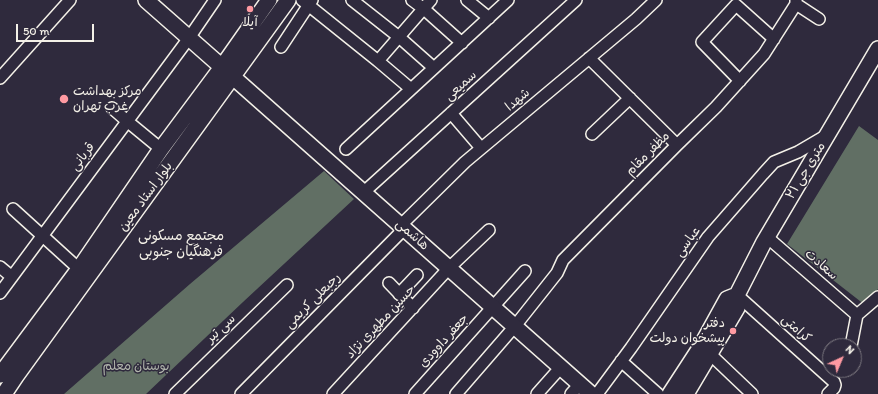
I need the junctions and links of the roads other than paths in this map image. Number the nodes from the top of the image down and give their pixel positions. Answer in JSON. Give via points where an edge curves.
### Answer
{"nodes":[{"id":1,"x":146,"y":0,"type":"edge"},
{"id":2,"x":215,"y":0,"type":"edge"},
{"id":3,"x":269,"y":0,"type":"edge"},
{"id":4,"x":288,"y":0,"type":"edge"},
{"id":5,"x":352,"y":0,"type":"edge"},
{"id":6,"x":412,"y":0,"type":"edge"},
{"id":7,"x":431,"y":0,"type":"edge"},
{"id":8,"x":467,"y":0,"type":"edge"},
{"id":9,"x":508,"y":0,"type":"edge"},
{"id":10,"x":576,"y":0,"type":"edge"},
{"id":11,"x":656,"y":0,"type":"edge"},
{"id":12,"x":68,"y":1,"type":"edge"},
{"id":13,"x":308,"y":2,"type":"edge"},
{"id":14,"x":796,"y":2,"type":"edge"},
{"id":15,"x":424,"y":9,"type":"junction"},
{"id":16,"x":489,"y":18,"type":"junction"},
{"id":17,"x":819,"y":19,"type":"dead end"},
{"id":18,"x":399,"y":37,"type":"junction"},
{"id":19,"x":189,"y":38,"type":"junction"},
{"id":20,"x":774,"y":39,"type":"junction"},
{"id":21,"x":462,"y":43,"type":"junction"},
{"id":22,"x":281,"y":47,"type":"dead end"},
{"id":23,"x":878,"y":49,"type":"edge"},
{"id":24,"x":589,"y":58,"type":"junction"},
{"id":25,"x":378,"y":61,"type":"junction"},
{"id":26,"x":434,"y":68,"type":"junction"},
{"id":27,"x":228,"y":72,"type":"junction"},
{"id":28,"x":0,"y":78,"type":"edge"},
{"id":29,"x":740,"y":81,"type":"junction"},
{"id":30,"x":411,"y":89,"type":"junction"},
{"id":31,"x":630,"y":98,"type":"junction"},
{"id":32,"x":112,"y":108,"type":"dead end"},
{"id":33,"x":451,"y":113,"type":"junction"},
{"id":34,"x":127,"y":121,"type":"junction"},
{"id":35,"x":592,"y":134,"type":"dead end"},
{"id":36,"x":828,"y":134,"type":"junction"},
{"id":37,"x":677,"y":145,"type":"junction"},
{"id":38,"x":346,"y":148,"type":"dead end"},
{"id":39,"x":482,"y":148,"type":"junction"},
{"id":40,"x":161,"y":149,"type":"junction"},
{"id":41,"x":364,"y":192,"type":"junction"},
{"id":42,"x":13,"y":209,"type":"dead end"},
{"id":43,"x":403,"y":226,"type":"junction"},
{"id":44,"x":489,"y":230,"type":"dead end"},
{"id":45,"x":42,"y":236,"type":"junction"},
{"id":46,"x":767,"y":237,"type":"junction"},
{"id":47,"x":0,"y":267,"type":"edge"},
{"id":48,"x":450,"y":268,"type":"junction"},
{"id":49,"x":78,"y":269,"type":"junction"},
{"id":50,"x":525,"y":271,"type":"dead end"},
{"id":51,"x":417,"y":275,"type":"dead end"},
{"id":52,"x":12,"y":277,"type":"junction"},
{"id":53,"x":389,"y":283,"type":"dead end"},
{"id":54,"x":287,"y":285,"type":"dead end"},
{"id":55,"x":0,"y":293,"type":"edge"},
{"id":56,"x":399,"y":294,"type":"junction"},
{"id":57,"x":737,"y":295,"type":"junction"},
{"id":58,"x":878,"y":297,"type":"edge"},
{"id":59,"x":493,"y":306,"type":"junction"},
{"id":60,"x":413,"y":308,"type":"junction"},
{"id":61,"x":857,"y":315,"type":"junction"},
{"id":62,"x":515,"y":326,"type":"junction"},
{"id":63,"x":853,"y":338,"type":"edge"},
{"id":64,"x":705,"y":351,"type":"junction"},
{"id":65,"x":621,"y":361,"type":"junction"},
{"id":66,"x":561,"y":367,"type":"junction"},
{"id":67,"x":0,"y":375,"type":"edge"},
{"id":68,"x":576,"y":389,"type":"edge"},
{"id":69,"x":832,"y":390,"type":"edge"},
{"id":70,"x":4,"y":394,"type":"edge"},
{"id":71,"x":175,"y":394,"type":"edge"},
{"id":72,"x":241,"y":394,"type":"edge"},
{"id":73,"x":333,"y":394,"type":"edge"},
{"id":74,"x":415,"y":394,"type":"edge"},
{"id":75,"x":456,"y":394,"type":"edge"},
{"id":76,"x":537,"y":394,"type":"edge"},
{"id":77,"x":591,"y":394,"type":"edge"},
{"id":78,"x":597,"y":394,"type":"edge"},
{"id":79,"x":658,"y":394,"type":"edge"},
{"id":80,"x":670,"y":394,"type":"edge"},
{"id":81,"x":686,"y":394,"type":"edge"},
{"id":82,"x":752,"y":394,"type":"edge"}],
"edges":[{"from":1,"to":19,"type":"main road","name":"هاشمی"},
{"from":2,"to":19,"type":"street","name":"قربانی"},
{"from":3,"to":27,"type":"main road","name":"بلوار استاد معین"},
{"from":4,"to":27,"type":"main road","name":"بلوار استاد معین"},
{"from":5,"to":18,"type":"street"},
{"from":6,"to":15,"type":"street"},
{"from":7,"to":15,"type":"street"},
{"from":8,"to":16,"type":"street"},
{"from":9,"to":16,"type":"street"},
{"from":10,"to":33,"type":"street","name":"سمیعی"},
{"from":11,"to":24,"type":"street","name":"شهدا"},
{"from":12,"to":28,"type":"street"},
{"from":13,"to":22,"type":"street"},
{"from":13,"to":25,"type":"street"},
{"from":14,"to":17,"type":"street"},
{"from":14,"to":20,"type":"street","name":"مظفر مقام"},
{"from":15,"to":18,"type":"street"},
{"from":15,"to":21,"type":"street"},
{"from":16,"to":21,"type":"street"},
{"from":18,"to":25,"type":"street"},
{"from":18,"to":26,"type":"street"},
{"from":19,"to":27,"type":"main road","name":"هاشمی"},
{"from":19,"to":34,"type":"street","name":"قربانی"},
{"from":20,"to":29,"type":"street","name":"مظفر مقام"},
{"from":20,"to":29,"type":"street","via":[[736,5],[702,42]]},
{"from":21,"to":26,"type":"street"},
{"from":23,"to":36,"type":"main road","name":"۲۱ متری جی"},
{"from":24,"to":31,"type":"street"},
{"from":24,"to":39,"type":"street","name":"شهدا"},
{"from":25,"to":30,"type":"street"},
{"from":26,"to":30,"type":"street"},
{"from":27,"to":40,"type":"main road","name":"بلوار استاد معین"},
{"from":27,"to":41,"type":"main road","name":"هاشمی"},
{"from":27,"to":70,"type":"main road","name":"بلوار استاد معین"},
{"from":29,"to":37,"type":"street","name":"مظفر مقام"},
{"from":30,"to":38,"type":"street"},
{"from":31,"to":35,"type":"street"},
{"from":31,"to":37,"type":"street"},
{"from":32,"to":34,"type":"street"},
{"from":33,"to":39,"type":"street"},
{"from":33,"to":41,"type":"street","name":"سمیعی"},
{"from":34,"to":40,"type":"street"},
{"from":34,"to":45,"type":"street","name":"قربانی"},
{"from":36,"to":46,"type":"main road","name":"۲۱ متری جی"},
{"from":36,"to":65,"type":"street","name":"عباسی","via":[[798,152],[774,162],[708,237]]},
{"from":37,"to":62,"type":"street","name":"مظفر مقام","via":[[563,260],[557,273]]},
{"from":39,"to":43,"type":"street","name":"شهدا"},
{"from":40,"to":49,"type":"main road","name":"بلوار استاد معین"},
{"from":41,"to":43,"type":"main road","name":"هاشمی"},
{"from":42,"to":45,"type":"street"},
{"from":43,"to":48,"type":"main road","name":"هاشمی"},
{"from":43,"to":72,"type":"street","name":"رجبعلی کریمی"},
{"from":44,"to":48,"type":"street","name":"حسین مطهری نژاد"},
{"from":45,"to":49,"type":"street"},
{"from":45,"to":52,"type":"street","name":"قربانی"},
{"from":46,"to":57,"type":"main road","name":"۲۱ متری جی"},
{"from":46,"to":61,"type":"street","name":"سعادت"},
{"from":47,"to":52,"type":"street"},
{"from":48,"to":59,"type":"main road","name":"هاشمی"},
{"from":48,"to":60,"type":"street","name":"حسین مطهری نژاد"},
{"from":49,"to":67,"type":"main road","name":"بلوار استاد معین"},
{"from":50,"to":59,"type":"street","name":"جعفر داوودی"},
{"from":51,"to":56,"type":"street"},
{"from":52,"to":55,"type":"street","name":"قربانی"},
{"from":53,"to":56,"type":"street"},
{"from":54,"to":71,"type":"street","name":"سی تیر"},
{"from":56,"to":60,"type":"street"},
{"from":57,"to":64,"type":"main road","name":"۲۱ متری جی","via":[[737,308]]},
{"from":57,"to":69,"type":"street","name":"کرامتی","via":[[834,382]]},
{"from":58,"to":61,"type":"street"},
{"from":59,"to":62,"type":"main road","name":"هاشمی"},
{"from":59,"to":74,"type":"street","name":"جعفر داوودی"},
{"from":60,"to":73,"type":"street","name":"حسین مطهری نژاد"},
{"from":61,"to":63,"type":"street"},
{"from":62,"to":66,"type":"main road","name":"هاشمی"},
{"from":62,"to":75,"type":"street","name":"مظفر مقام"},
{"from":64,"to":80,"type":"main road","name":"۲۱ متری جی"},
{"from":64,"to":81,"type":"main road","name":"۲۱ متری جی"},
{"from":64,"to":82,"type":"street"},
{"from":65,"to":78,"type":"street","name":"عباسی"},
{"from":65,"to":79,"type":"street"},
{"from":66,"to":68,"type":"main road","name":"هاشمی"},
{"from":66,"to":76,"type":"street"},
{"from":68,"to":77,"type":"main road","name":"هاشمی"}]}
